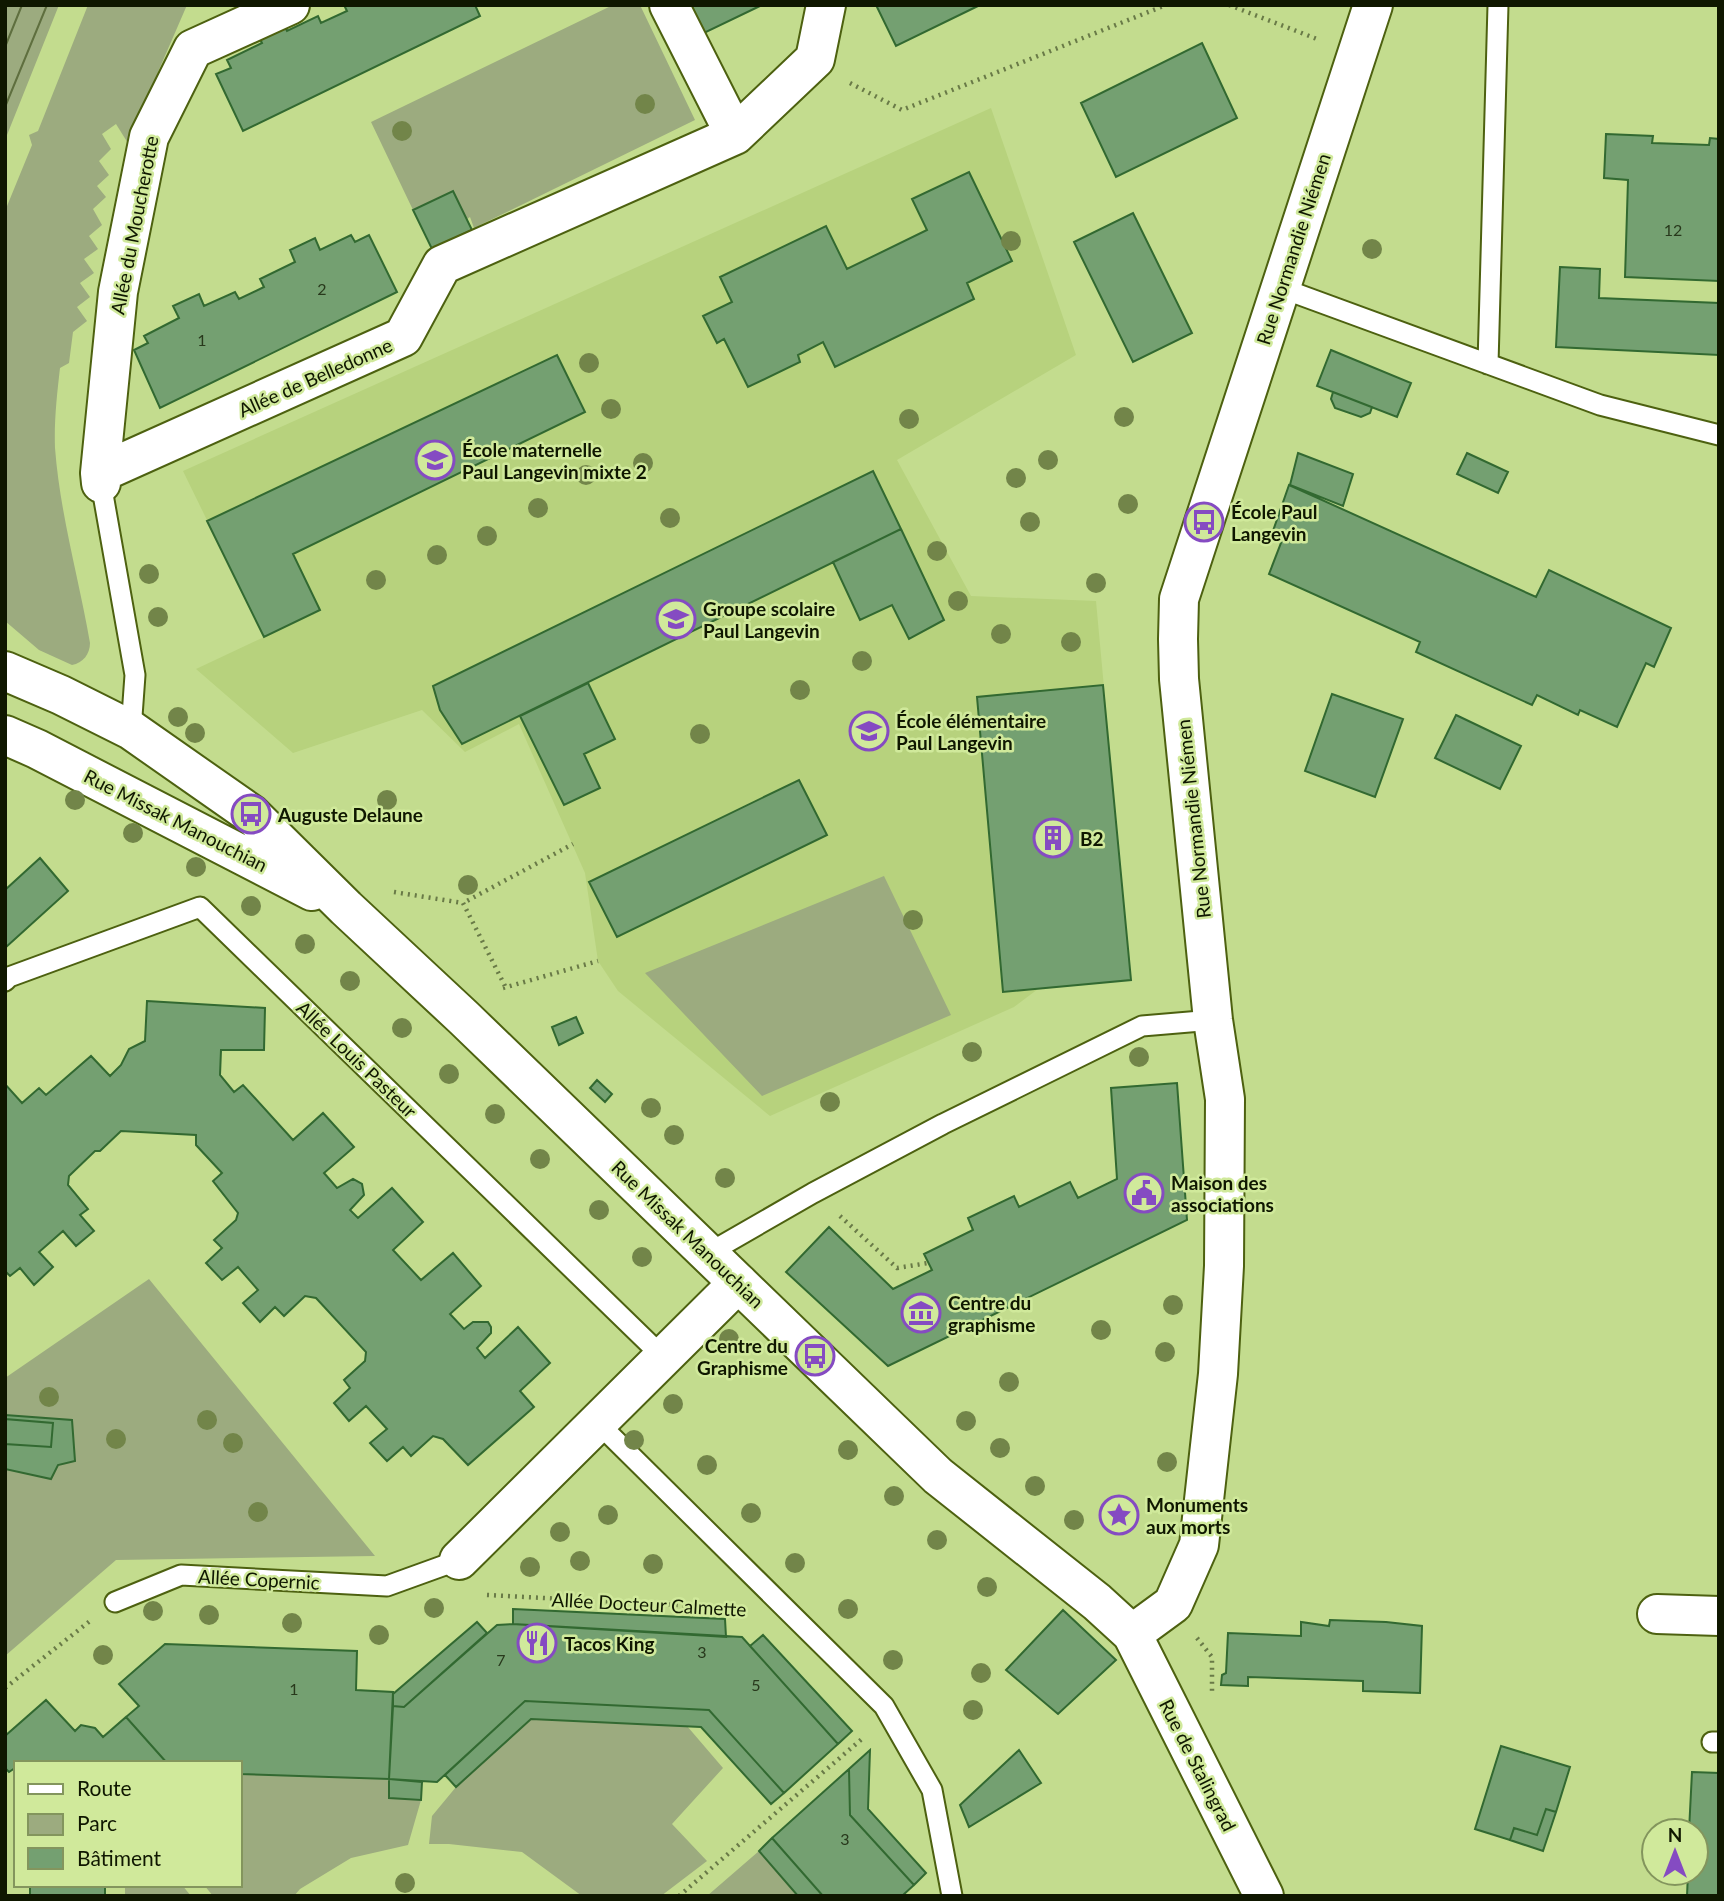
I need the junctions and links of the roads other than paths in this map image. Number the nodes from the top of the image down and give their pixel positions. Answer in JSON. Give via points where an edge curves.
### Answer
{"nodes":[{"id":1,"x":290,"y":5,"type":"edge"},
{"id":2,"x":669,"y":5,"type":"edge"},
{"id":3,"x":826,"y":5,"type":"edge"},
{"id":4,"x":1373,"y":5,"type":"edge"},
{"id":5,"x":1497,"y":5,"type":"edge"},
{"id":6,"x":735,"y":135,"type":"junction"},
{"id":7,"x":1281,"y":288,"type":"junction"},
{"id":8,"x":1488,"y":364,"type":"junction"},
{"id":9,"x":1719,"y":435,"type":"edge"},
{"id":10,"x":100,"y":478,"type":"junction"},
{"id":11,"x":15,"y":680,"type":"edge"},
{"id":12,"x":131,"y":730,"type":"junction"},
{"id":13,"x":5,"y":734,"type":"edge"},
{"id":14,"x":346,"y":908,"type":"junction"},
{"id":15,"x":5,"y":981,"type":"edge"},
{"id":16,"x":1213,"y":1020,"type":"junction"},
{"id":17,"x":707,"y":1254,"type":"junction"},
{"id":18,"x":738,"y":1283,"type":"junction"},
{"id":19,"x":663,"y":1357,"type":"junction"},
{"id":20,"x":597,"y":1422,"type":"junction"},
{"id":21,"x":459,"y":1560,"type":"joint"},
{"id":22,"x":115,"y":1602,"type":"road end"},
{"id":23,"x":1657,"y":1614,"type":"dead end"},
{"id":24,"x":1719,"y":1616,"type":"edge"},
{"id":25,"x":1132,"y":1634,"type":"junction"},
{"id":26,"x":952,"y":1896,"type":"edge"},
{"id":27,"x":1264,"y":1896,"type":"edge"}],
"edges":[{"from":1,"to":10,"type":"street","name":"Allée du Moucherotte","via":[[193,49],[149,137],[118,292]]},
{"from":2,"to":6,"type":"street"},
{"from":3,"to":6,"type":"street","name":"Allée de Belledonne","via":[[816,59]]},
{"from":4,"to":7,"type":"street","name":"Rue Normandie Niémen"},
{"from":5,"to":8,"type":"lane"},
{"from":6,"to":10,"type":"street","name":"Allée de Belledonne","via":[[442,265],[403,337]]},
{"from":7,"to":8,"type":"lane"},
{"from":7,"to":16,"type":"street","name":"Rue Normandie Niémen","via":[[1180,599],[1180,679]]},
{"from":8,"to":9,"type":"lane","via":[[1600,405]]},
{"from":10,"to":12,"type":"lane","via":[[135,675]]},
{"from":11,"to":12,"type":"street","name":"Rue Missak Manouchian"},
{"from":12,"to":14,"type":"street","name":"Rue Missak Manouchian","via":[[251,814]]},
{"from":13,"to":14,"type":"street","name":"Rue Missak Manouchian"},
{"from":14,"to":17,"type":"street","name":"Rue Missak Manouchian"},
{"from":15,"to":19,"type":"lane","name":"Allée Louis Pasteur","via":[[200,907]]},
{"from":16,"to":17,"type":"lane","via":[[1142,1027],[943,1124]]},
{"from":16,"to":25,"type":"street","name":"Rue Normandie Niémen","via":[[1225,1100],[1224,1266],[1218,1374],[1199,1545],[1173,1604]]},
{"from":17,"to":18,"type":"street","name":"Rue Missak Manouchian"},
{"from":18,"to":19,"type":"street"},
{"from":18,"to":25,"type":"street","name":"Rue Missak Manouchian","via":[[938,1476]]},
{"from":19,"to":20,"type":"street"},
{"from":20,"to":21,"type":"street"},
{"from":20,"to":26,"type":"lane","name":"Allée Docteur Calmette","via":[[884,1706],[932,1790]]},
{"from":21,"to":22,"type":"lane","name":"Allée Copernic","via":[[387,1586],[181,1575]]},
{"from":23,"to":24,"type":"street"},
{"from":25,"to":27,"type":"street","name":"Rue de Stalingrad"}]}
